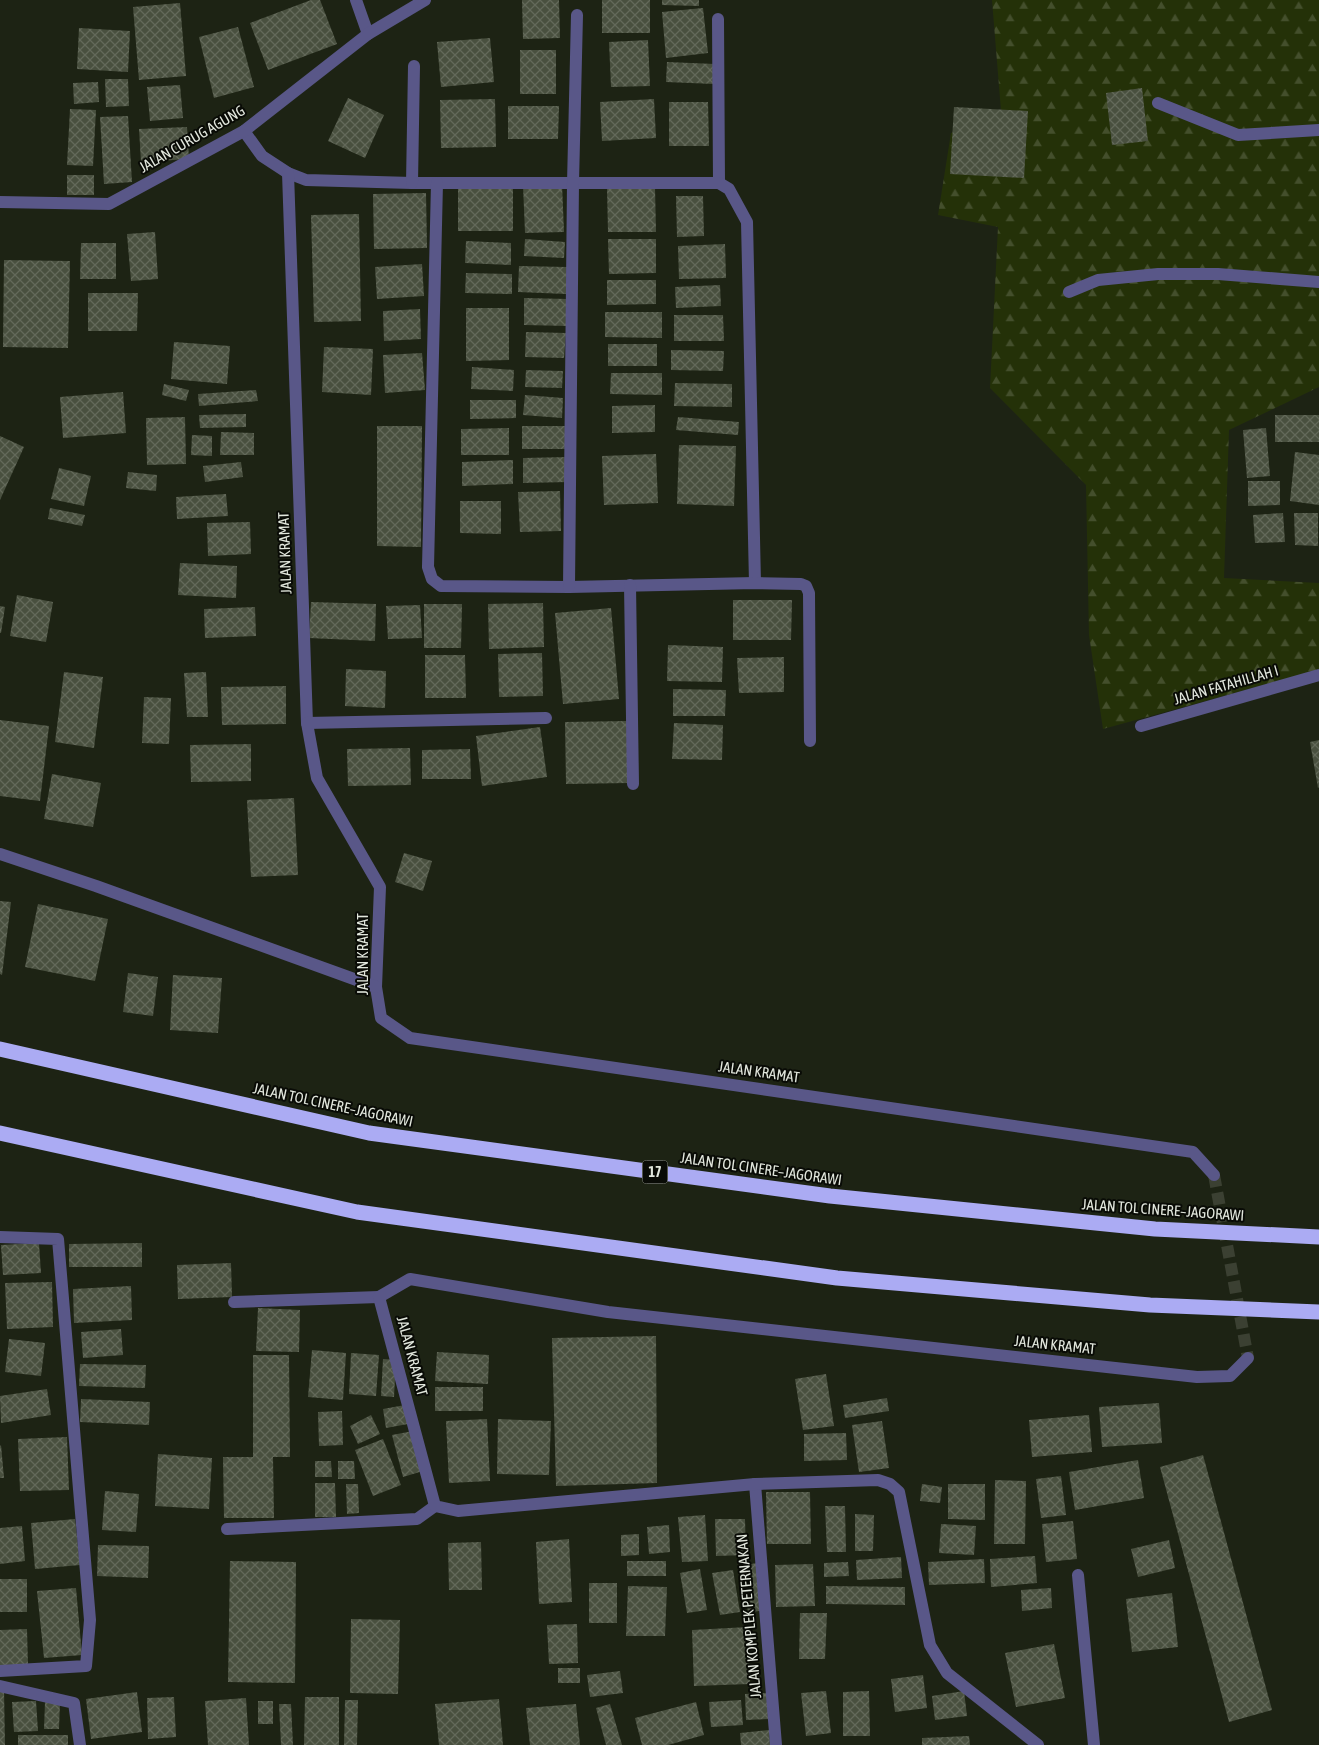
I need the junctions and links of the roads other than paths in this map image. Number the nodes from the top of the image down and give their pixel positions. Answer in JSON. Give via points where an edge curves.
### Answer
{"nodes":[{"id":1,"x":356,"y":0,"type":"edge"},
{"id":2,"x":425,"y":0,"type":"edge"},
{"id":3,"x":577,"y":15,"type":"dead end"},
{"id":4,"x":718,"y":19,"type":"dead end"},
{"id":5,"x":368,"y":34,"type":"junction"},
{"id":6,"x":414,"y":66,"type":"dead end"},
{"id":7,"x":1158,"y":103,"type":"dead end"},
{"id":8,"x":1319,"y":130,"type":"edge"},
{"id":9,"x":244,"y":131,"type":"junction"},
{"id":10,"x":288,"y":174,"type":"junction"},
{"id":11,"x":573,"y":182,"type":"junction"},
{"id":12,"x":412,"y":183,"type":"junction"},
{"id":13,"x":437,"y":183,"type":"junction"},
{"id":14,"x":719,"y":184,"type":"junction"},
{"id":15,"x":0,"y":202,"type":"edge"},
{"id":16,"x":1319,"y":282,"type":"edge"},
{"id":17,"x":1069,"y":292,"type":"dead end"},
{"id":18,"x":755,"y":583,"type":"junction"},
{"id":19,"x":630,"y":585,"type":"junction"},
{"id":20,"x":570,"y":587,"type":"junction"},
{"id":21,"x":1319,"y":675,"type":"edge"},
{"id":22,"x":546,"y":718,"type":"dead end"},
{"id":23,"x":307,"y":723,"type":"junction"},
{"id":24,"x":1141,"y":726,"type":"dead end"},
{"id":25,"x":810,"y":741,"type":"dead end"},
{"id":26,"x":634,"y":784,"type":"dead end"},
{"id":27,"x":0,"y":854,"type":"edge"},
{"id":28,"x":376,"y":986,"type":"junction"},
{"id":29,"x":0,"y":1049,"type":"edge"},
{"id":30,"x":0,"y":1134,"type":"edge"},
{"id":31,"x":1214,"y":1175,"type":"tunnel mouth"},
{"id":32,"x":0,"y":1237,"type":"edge"},
{"id":33,"x":1319,"y":1237,"type":"edge"},
{"id":34,"x":379,"y":1297,"type":"junction"},
{"id":35,"x":234,"y":1302,"type":"dead end"},
{"id":36,"x":1319,"y":1312,"type":"edge"},
{"id":37,"x":1248,"y":1358,"type":"dead end"},
{"id":38,"x":755,"y":1484,"type":"junction"},
{"id":39,"x":435,"y":1506,"type":"junction"},
{"id":40,"x":227,"y":1529,"type":"dead end"},
{"id":41,"x":1078,"y":1575,"type":"dead end"},
{"id":42,"x":0,"y":1671,"type":"edge"},
{"id":43,"x":0,"y":1686,"type":"edge"},
{"id":44,"x":80,"y":1745,"type":"edge"},
{"id":45,"x":776,"y":1745,"type":"edge"},
{"id":46,"x":1038,"y":1745,"type":"edge"},
{"id":47,"x":1094,"y":1745,"type":"edge"}],
"edges":[{"from":1,"to":5,"type":"street"},
{"from":2,"to":5,"type":"street","name":"JALAN CURUG AGUNG"},
{"from":3,"to":11,"type":"street"},
{"from":4,"to":14,"type":"street"},
{"from":5,"to":9,"type":"street","name":"JALAN CURUG AGUNG"},
{"from":6,"to":12,"type":"street"},
{"from":7,"to":8,"type":"street","via":[[1238,135]]},
{"from":9,"to":10,"type":"street","via":[[262,156]]},
{"from":9,"to":15,"type":"street","name":"JALAN CURUG AGUNG","via":[[109,204]]},
{"from":10,"to":12,"type":"street","via":[[306,180]]},
{"from":10,"to":23,"type":"street","name":"JALAN KRAMAT"},
{"from":11,"to":13,"type":"street"},
{"from":11,"to":14,"type":"street"},
{"from":11,"to":20,"type":"street"},
{"from":12,"to":13,"type":"street"},
{"from":13,"to":20,"type":"street","via":[[428,566],[432,578],[441,586]]},
{"from":14,"to":18,"type":"street","via":[[729,189],[747,222]]},
{"from":16,"to":17,"type":"street","via":[[1218,274],[1158,274],[1098,280]]},
{"from":18,"to":19,"type":"street"},
{"from":18,"to":25,"type":"street","via":[[801,584],[809,593]]},
{"from":19,"to":20,"type":"street"},
{"from":19,"to":26,"type":"street"},
{"from":21,"to":24,"type":"street","name":"JALAN FATAHILLAH I"},
{"from":22,"to":23,"type":"street"},
{"from":23,"to":28,"type":"street","name":"JALAN KRAMAT","via":[[317,778],[380,887]]},
{"from":27,"to":28,"type":"street"},
{"from":28,"to":31,"type":"street","name":"JALAN KRAMAT","via":[[381,1018],[410,1038],[1193,1152]]},
{"from":29,"to":33,"type":"highway","name":"JALAN TOL CINERE–JAGORAWI","number":"17","via":[[369,1133],[830,1196],[1155,1229]]},
{"from":30,"to":36,"type":"highway","via":[[358,1212],[818,1276],[1150,1306]]},
{"from":32,"to":42,"type":"street","via":[[58,1240],[90,1620],[86,1666]]},
{"from":34,"to":35,"type":"street"},
{"from":34,"to":37,"type":"street","name":"JALAN KRAMAT","via":[[410,1279],[608,1312],[1197,1377],[1230,1376]]},
{"from":34,"to":39,"type":"street","name":"JALAN KRAMAT"},
{"from":38,"to":39,"type":"street","via":[[458,1511]]},
{"from":38,"to":45,"type":"street","name":"JALAN KOMPLEK PETERNAKAN"},
{"from":38,"to":46,"type":"street","via":[[878,1480],[899,1492],[930,1645],[947,1672]]},
{"from":39,"to":40,"type":"street","via":[[417,1518]]},
{"from":41,"to":47,"type":"street"},
{"from":43,"to":44,"type":"street","via":[[74,1703]]}]}
